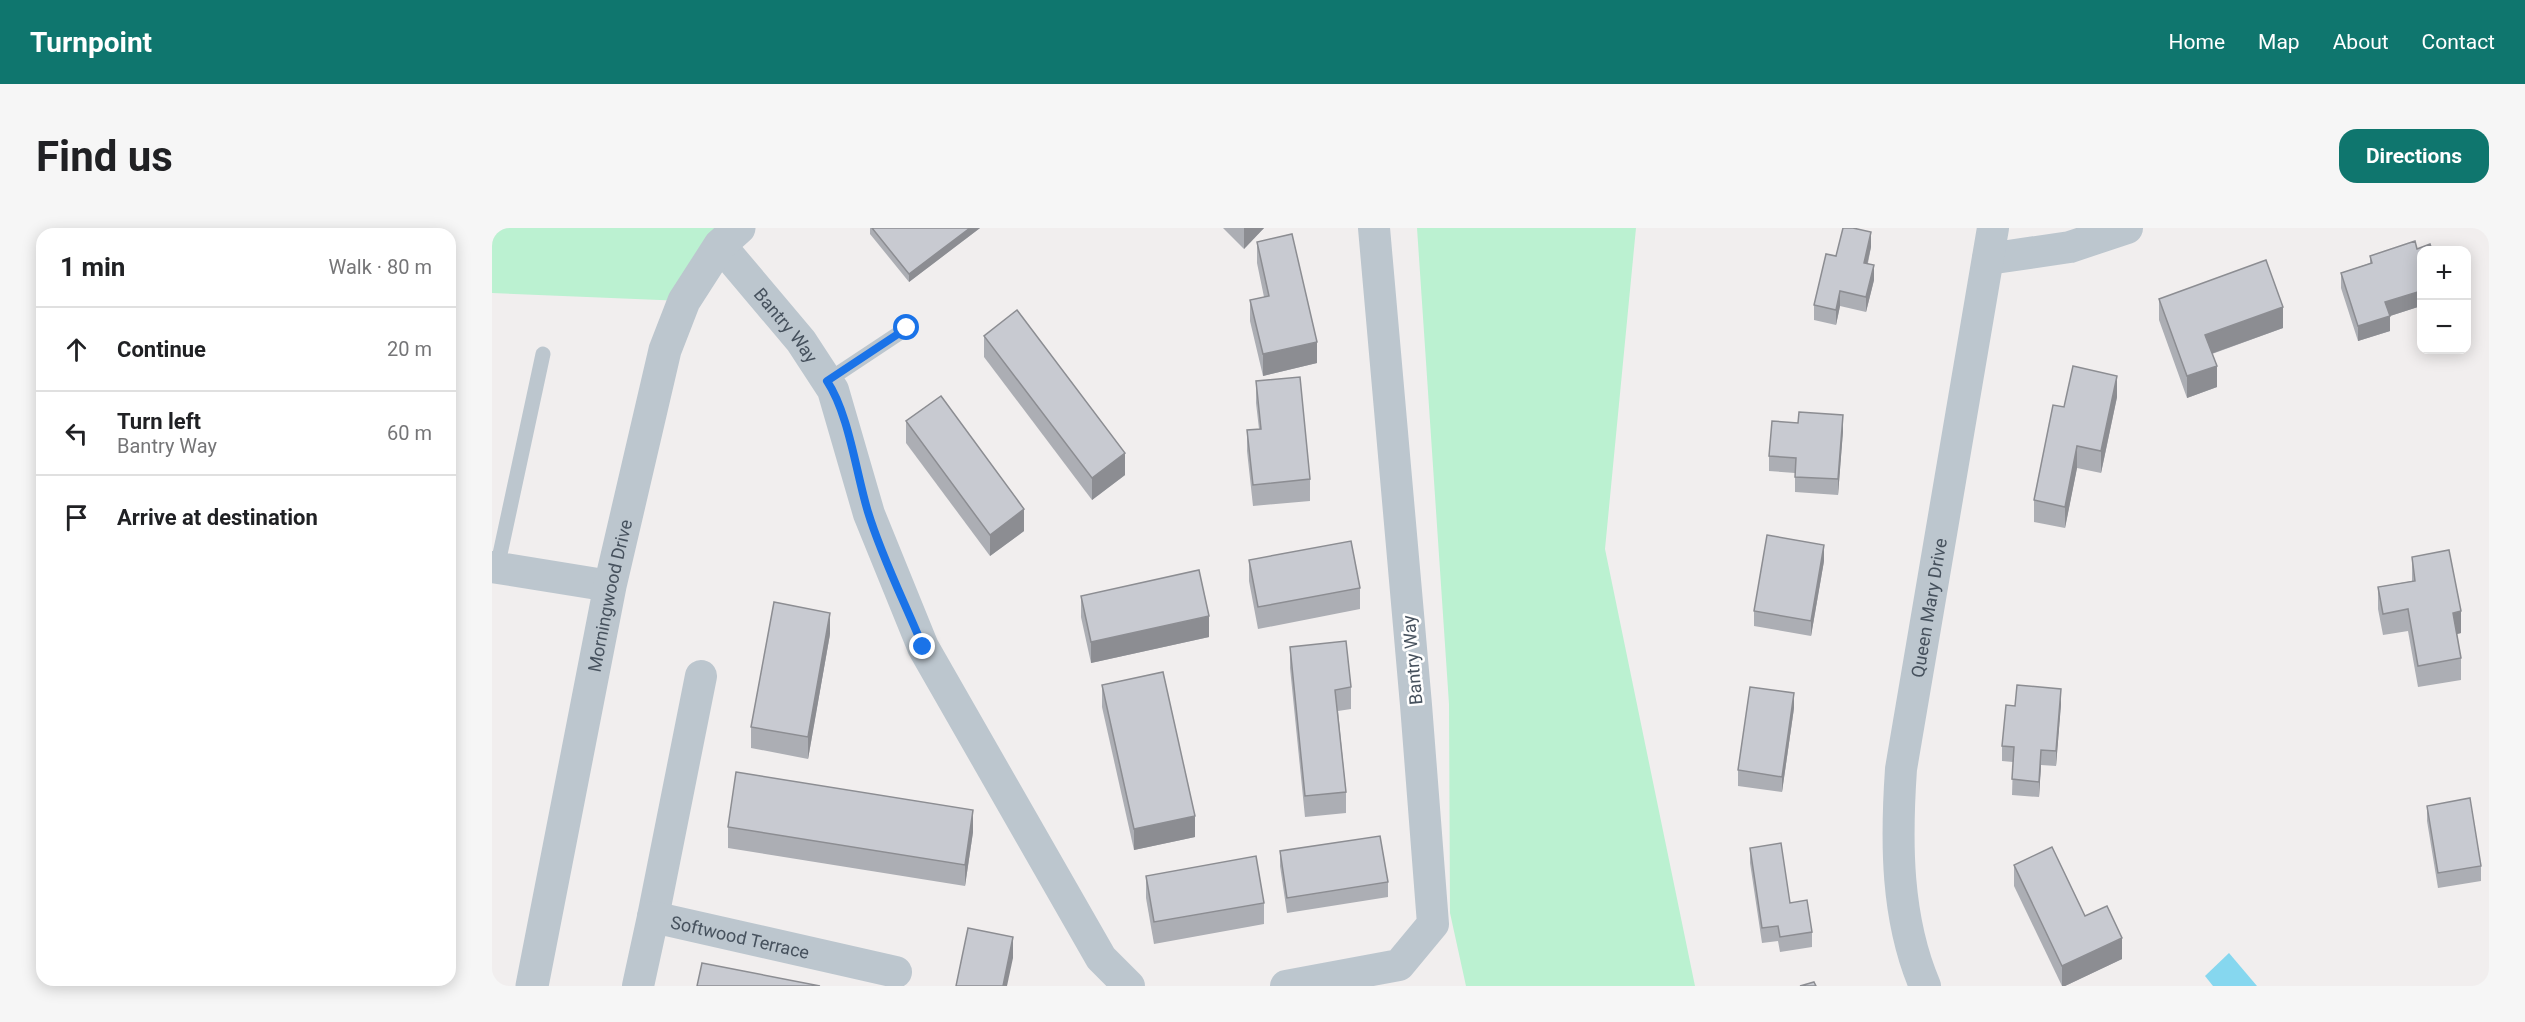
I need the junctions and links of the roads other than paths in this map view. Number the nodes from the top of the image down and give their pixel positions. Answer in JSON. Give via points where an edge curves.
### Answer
{"nodes":[{"id":1,"x":1374,"y":228,"type":"edge"},
{"id":2,"x":1993,"y":228,"type":"edge"},
{"id":3,"x":2127,"y":228,"type":"edge"},
{"id":4,"x":729,"y":237,"type":"edge"},
{"id":5,"x":1988,"y":259,"type":"junction"},
{"id":6,"x":907,"y":328,"type":"dead end"},
{"id":7,"x":543,"y":354,"type":"dead end"},
{"id":8,"x":827,"y":381,"type":"junction"},
{"id":9,"x":494,"y":567,"type":"edge"},
{"id":10,"x":610,"y":586,"type":"junction"},
{"id":11,"x":701,"y":676,"type":"dead end"},
{"id":12,"x":654,"y":917,"type":"junction"},
{"id":13,"x":896,"y":972,"type":"dead end"},
{"id":14,"x":532,"y":986,"type":"edge"},
{"id":15,"x":638,"y":986,"type":"edge"},
{"id":16,"x":1129,"y":986,"type":"edge"},
{"id":17,"x":1286,"y":986,"type":"edge"},
{"id":18,"x":1925,"y":986,"type":"edge"}],
"edges":[{"from":1,"to":17,"type":"street","name":"Bantry Way","via":[[1433,924],[1399,965]]},
{"from":2,"to":5,"type":"street","name":"Queen Mary Drive"},
{"from":3,"to":5,"type":"street","via":[[2070,247]]},
{"from":4,"to":8,"type":"street","name":"Bantry Way"},
{"from":4,"to":10,"type":"street","name":"Morningwood Drive","via":[[684,301],[665,350]]},
{"from":5,"to":18,"type":"street","name":"Queen Mary Drive","via":[[1901,769],[1900,887]]},
{"from":6,"to":8,"type":"lane"},
{"from":7,"to":9,"type":"lane"},
{"from":8,"to":16,"type":"street","name":"Bantry Way","via":[[850,442],[868,514],[923,647],[1101,958]]},
{"from":9,"to":10,"type":"street"},
{"from":10,"to":14,"type":"street","name":"Morningwood Drive"},
{"from":11,"to":12,"type":"street"},
{"from":12,"to":13,"type":"street","name":"Softwood Terrace"},
{"from":12,"to":15,"type":"street","name":"Softwood Terrace"}]}
